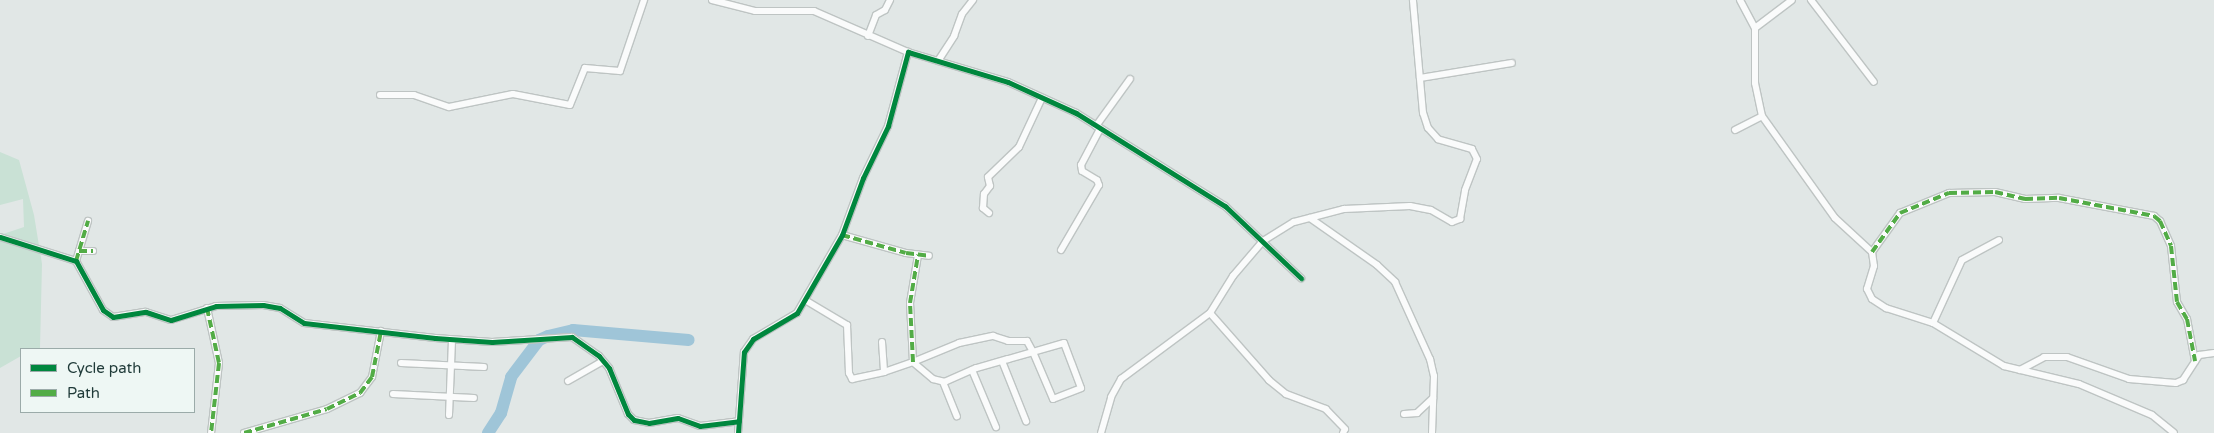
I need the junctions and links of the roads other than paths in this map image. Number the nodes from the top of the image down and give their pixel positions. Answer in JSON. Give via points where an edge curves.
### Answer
{"nodes":[{"id":1,"x":644,"y":0,"type":"edge"},
{"id":2,"x":712,"y":0,"type":"edge"},
{"id":3,"x":890,"y":0,"type":"edge"},
{"id":4,"x":1413,"y":0,"type":"edge"},
{"id":5,"x":1740,"y":0,"type":"edge"},
{"id":6,"x":1792,"y":0,"type":"edge"},
{"id":7,"x":1811,"y":0,"type":"edge"},
{"id":8,"x":969,"y":1,"type":"edge"},
{"id":9,"x":727,"y":2,"type":"edge"},
{"id":10,"x":1755,"y":28,"type":"junction"},
{"id":11,"x":868,"y":36,"type":"junction"},
{"id":12,"x":908,"y":52,"type":"junction"},
{"id":13,"x":938,"y":61,"type":"junction"},
{"id":14,"x":1512,"y":62,"type":"dead end"},
{"id":15,"x":1420,"y":78,"type":"junction"},
{"id":16,"x":1130,"y":79,"type":"dead end"},
{"id":17,"x":1874,"y":82,"type":"dead end"},
{"id":18,"x":380,"y":96,"type":"dead end"},
{"id":19,"x":1042,"y":98,"type":"junction"},
{"id":20,"x":1762,"y":116,"type":"junction"},
{"id":21,"x":1098,"y":127,"type":"junction"},
{"id":22,"x":1735,"y":130,"type":"dead end"},
{"id":23,"x":989,"y":214,"type":"dead end"},
{"id":24,"x":1310,"y":218,"type":"junction"},
{"id":25,"x":88,"y":221,"type":"dead end"},
{"id":26,"x":842,"y":235,"type":"junction"},
{"id":27,"x":0,"y":237,"type":"edge"},
{"id":28,"x":1999,"y":240,"type":"dead end"},
{"id":29,"x":1263,"y":241,"type":"junction"},
{"id":30,"x":1061,"y":250,"type":"dead end"},
{"id":31,"x":79,"y":251,"type":"junction"},
{"id":32,"x":93,"y":252,"type":"dead end"},
{"id":33,"x":1872,"y":252,"type":"junction"},
{"id":34,"x":918,"y":255,"type":"junction"},
{"id":35,"x":929,"y":256,"type":"dead end"},
{"id":36,"x":76,"y":260,"type":"junction"},
{"id":37,"x":1301,"y":278,"type":"dead end"},
{"id":38,"x":805,"y":300,"type":"junction"},
{"id":39,"x":207,"y":308,"type":"junction"},
{"id":40,"x":1210,"y":313,"type":"junction"},
{"id":41,"x":1933,"y":323,"type":"junction"},
{"id":42,"x":381,"y":331,"type":"junction"},
{"id":43,"x":452,"y":340,"type":"junction"},
{"id":44,"x":882,"y":342,"type":"dead end"},
{"id":45,"x":1032,"y":352,"type":"junction"},
{"id":46,"x":2214,"y":353,"type":"edge"},
{"id":47,"x":603,"y":361,"type":"junction"},
{"id":48,"x":1002,"y":361,"type":"junction"},
{"id":49,"x":2195,"y":361,"type":"junction"},
{"id":50,"x":913,"y":362,"type":"junction"},
{"id":51,"x":401,"y":363,"type":"dead end"},
{"id":52,"x":450,"y":366,"type":"junction"},
{"id":53,"x":484,"y":367,"type":"dead end"},
{"id":54,"x":972,"y":370,"type":"junction"},
{"id":55,"x":2020,"y":370,"type":"junction"},
{"id":56,"x":884,"y":372,"type":"junction"},
{"id":57,"x":568,"y":381,"type":"dead end"},
{"id":58,"x":943,"y":382,"type":"junction"},
{"id":59,"x":393,"y":394,"type":"dead end"},
{"id":60,"x":450,"y":398,"type":"junction"},
{"id":61,"x":474,"y":398,"type":"dead end"},
{"id":62,"x":1433,"y":398,"type":"junction"},
{"id":63,"x":1404,"y":414,"type":"dead end"},
{"id":64,"x":449,"y":415,"type":"dead end"},
{"id":65,"x":957,"y":416,"type":"dead end"},
{"id":66,"x":1026,"y":420,"type":"dead end"},
{"id":67,"x":739,"y":421,"type":"junction"},
{"id":68,"x":996,"y":427,"type":"dead end"},
{"id":69,"x":1345,"y":432,"type":"edge"},
{"id":70,"x":211,"y":433,"type":"edge"},
{"id":71,"x":244,"y":433,"type":"edge"},
{"id":72,"x":738,"y":433,"type":"edge"},
{"id":73,"x":1101,"y":433,"type":"edge"},
{"id":74,"x":1432,"y":433,"type":"edge"},
{"id":75,"x":2174,"y":433,"type":"edge"}],
"edges":[{"from":1,"to":18,"type":"street","via":[[620,71],[585,68],[570,105],[513,94],[449,107],[414,95]]},
{"from":2,"to":9,"type":"street"},
{"from":3,"to":11,"type":"street","via":[[885,10],[876,16]]},
{"from":4,"to":15,"type":"street"},
{"from":5,"to":10,"type":"street"},
{"from":6,"to":10,"type":"street"},
{"from":7,"to":17,"type":"street"},
{"from":8,"to":13,"type":"street"},
{"from":9,"to":11,"type":"street","via":[[755,11],[814,11]]},
{"from":10,"to":20,"type":"street","via":[[1755,83]]},
{"from":11,"to":12,"type":"street"},
{"from":12,"to":13,"type":"street"},
{"from":12,"to":26,"type":"street","via":[[888,126],[863,178]]},
{"from":13,"to":19,"type":"street","via":[[1008,82]]},
{"from":14,"to":15,"type":"street"},
{"from":15,"to":24,"type":"street","via":[[1423,113],[1428,128],[1438,139],[1472,149],[1477,159],[1465,190],[1460,219],[1452,222],[1432,210],[1410,206],[1344,209]]},
{"from":16,"to":21,"type":"street"},
{"from":19,"to":21,"type":"street"},
{"from":19,"to":23,"type":"street","via":[[1019,147],[988,177],[990,186],[984,196],[983,208]]},
{"from":20,"to":22,"type":"street"},
{"from":20,"to":33,"type":"street","via":[[1835,218]]},
{"from":21,"to":29,"type":"street","via":[[1225,206]]},
{"from":21,"to":30,"type":"street","via":[[1081,166],[1082,171],[1097,180],[1099,185]]},
{"from":24,"to":29,"type":"street","via":[[1285,225]]},
{"from":24,"to":62,"type":"street","via":[[1377,265],[1395,282],[1426,346],[1434,376]]},
{"from":25,"to":31,"type":"street"},
{"from":26,"to":34,"type":"street"},
{"from":26,"to":38,"type":"street"},
{"from":27,"to":36,"type":"street"},
{"from":28,"to":41,"type":"street","via":[[1957,266]]},
{"from":29,"to":37,"type":"street"},
{"from":29,"to":40,"type":"street","via":[[1233,276]]},
{"from":31,"to":32,"type":"street"},
{"from":31,"to":36,"type":"street"},
{"from":33,"to":41,"type":"street","via":[[1874,266],[1867,289],[1872,299],[1886,308]]},
{"from":33,"to":49,"type":"street","via":[[1900,213],[1949,193],[1995,192],[2025,199],[2059,198],[2154,216],[2160,221],[2171,246],[2177,302],[2187,319]]},
{"from":34,"to":35,"type":"street"},
{"from":34,"to":50,"type":"street","via":[[910,303]]},
{"from":36,"to":39,"type":"street","via":[[99,304],[113,317],[146,312],[171,320]]},
{"from":38,"to":56,"type":"street","via":[[847,325],[850,377],[860,380]]},
{"from":38,"to":67,"type":"street","via":[[797,313],[760,335],[746,349],[742,360]]},
{"from":39,"to":42,"type":"street","via":[[273,306],[304,323]]},
{"from":39,"to":70,"type":"street","via":[[219,363]]},
{"from":40,"to":69,"type":"street","via":[[1269,380],[1286,394],[1326,409]]},
{"from":40,"to":73,"type":"street","via":[[1121,379],[1109,403]]},
{"from":41,"to":55,"type":"street","via":[[2004,366]]},
{"from":42,"to":43,"type":"street"},
{"from":42,"to":71,"type":"street","via":[[372,377],[360,393],[327,409]]},
{"from":43,"to":47,"type":"street","via":[[492,342],[576,338]]},
{"from":43,"to":52,"type":"street"},
{"from":44,"to":56,"type":"street"},
{"from":45,"to":45,"type":"street","via":[[1064,343],[1081,388],[1053,399]]},
{"from":45,"to":48,"type":"street"},
{"from":45,"to":50,"type":"street","via":[[1022,339],[1008,341],[993,336],[959,343]]},
{"from":46,"to":49,"type":"street","via":[[2202,353]]},
{"from":47,"to":57,"type":"street"},
{"from":47,"to":67,"type":"street","via":[[617,384],[628,414],[638,422],[678,418],[700,426]]},
{"from":48,"to":54,"type":"street"},
{"from":48,"to":66,"type":"street"},
{"from":49,"to":55,"type":"street","via":[[2183,380],[2176,383],[2129,379],[2067,357],[2044,357]]},
{"from":50,"to":56,"type":"street"},
{"from":50,"to":58,"type":"street","via":[[933,379]]},
{"from":51,"to":52,"type":"street"},
{"from":52,"to":53,"type":"street"},
{"from":52,"to":60,"type":"street"},
{"from":54,"to":58,"type":"street"},
{"from":54,"to":68,"type":"street"},
{"from":55,"to":75,"type":"street","via":[[2079,384],[2152,415]]},
{"from":58,"to":65,"type":"street"},
{"from":59,"to":60,"type":"street"},
{"from":60,"to":61,"type":"street"},
{"from":60,"to":64,"type":"street"},
{"from":62,"to":63,"type":"street","via":[[1417,413]]},
{"from":62,"to":74,"type":"street"},
{"from":67,"to":72,"type":"street"}]}
